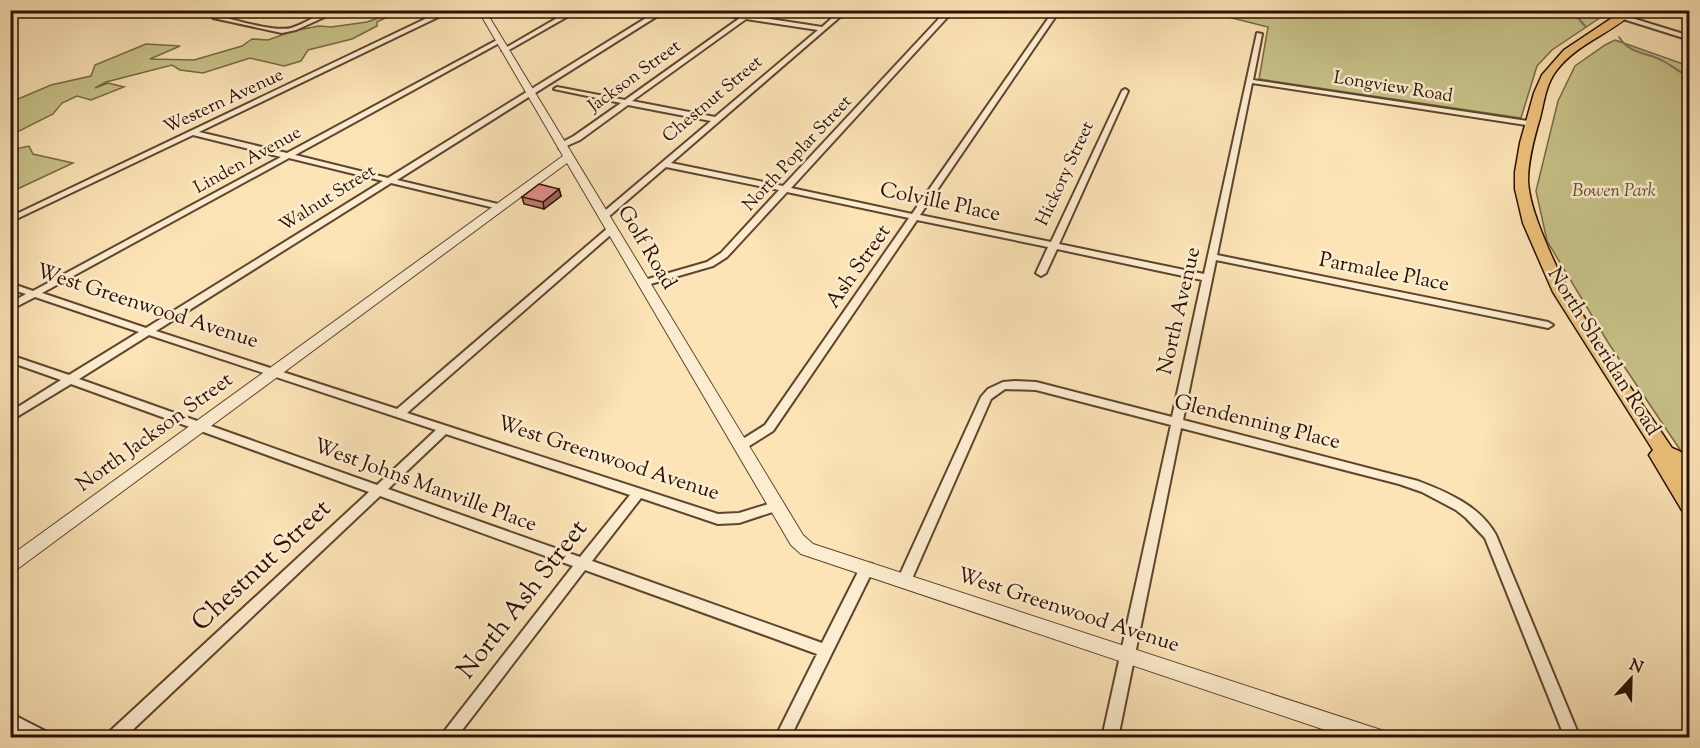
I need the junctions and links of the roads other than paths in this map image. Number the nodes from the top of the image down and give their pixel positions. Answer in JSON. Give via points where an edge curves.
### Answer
{"nodes":[{"id":1,"x":232,"y":10,"type":"edge"},
{"id":2,"x":337,"y":10,"type":"edge"},
{"id":3,"x":450,"y":10,"type":"edge"},
{"id":4,"x":576,"y":10,"type":"edge"},
{"id":5,"x":664,"y":10,"type":"edge"},
{"id":6,"x":700,"y":10,"type":"edge"},
{"id":7,"x":755,"y":10,"type":"edge"},
{"id":8,"x":845,"y":10,"type":"edge"},
{"id":9,"x":951,"y":10,"type":"edge"},
{"id":10,"x":1057,"y":10,"type":"edge"},
{"id":11,"x":483,"y":11,"type":"edge"},
{"id":12,"x":1626,"y":14,"type":"edge"},
{"id":13,"x":745,"y":17,"type":"junction"},
{"id":14,"x":823,"y":29,"type":"junction"},
{"id":15,"x":1259,"y":34,"type":"dead end"},
{"id":16,"x":1689,"y":38,"type":"edge"},
{"id":17,"x":499,"y":41,"type":"junction"},
{"id":18,"x":505,"y":50,"type":"junction"},
{"id":19,"x":1249,"y":81,"type":"junction"},
{"id":20,"x":557,"y":89,"type":"dead end"},
{"id":21,"x":1125,"y":92,"type":"dead end"},
{"id":22,"x":530,"y":93,"type":"junction"},
{"id":23,"x":627,"y":103,"type":"junction"},
{"id":24,"x":717,"y":120,"type":"junction"},
{"id":25,"x":1532,"y":124,"type":"junction"},
{"id":26,"x":193,"y":133,"type":"junction"},
{"id":27,"x":565,"y":151,"type":"junction"},
{"id":28,"x":288,"y":156,"type":"junction"},
{"id":29,"x":665,"y":164,"type":"junction"},
{"id":30,"x":389,"y":180,"type":"junction"},
{"id":31,"x":785,"y":190,"type":"junction"},
{"id":32,"x":499,"y":207,"type":"junction"},
{"id":33,"x":604,"y":216,"type":"junction"},
{"id":34,"x":916,"y":216,"type":"junction"},
{"id":35,"x":10,"y":220,"type":"edge"},
{"id":36,"x":612,"y":229,"type":"junction"},
{"id":37,"x":1055,"y":246,"type":"junction"},
{"id":38,"x":1213,"y":257,"type":"junction"},
{"id":39,"x":1041,"y":273,"type":"dead end"},
{"id":40,"x":1207,"y":278,"type":"junction"},
{"id":41,"x":644,"y":282,"type":"junction"},
{"id":42,"x":10,"y":286,"type":"edge"},
{"id":43,"x":34,"y":294,"type":"junction"},
{"id":44,"x":10,"y":307,"type":"edge"},
{"id":45,"x":1548,"y":325,"type":"dead end"},
{"id":46,"x":148,"y":331,"type":"junction"},
{"id":47,"x":10,"y":358,"type":"edge"},
{"id":48,"x":273,"y":372,"type":"junction"},
{"id":49,"x":71,"y":380,"type":"junction"},
{"id":50,"x":399,"y":414,"type":"junction"},
{"id":51,"x":10,"y":417,"type":"edge"},
{"id":52,"x":1176,"y":422,"type":"junction"},
{"id":53,"x":200,"y":426,"type":"junction"},
{"id":54,"x":444,"y":429,"type":"junction"},
{"id":55,"x":742,"y":445,"type":"junction"},
{"id":56,"x":1665,"y":453,"type":"junction"},
{"id":57,"x":1689,"y":476,"type":"edge"},
{"id":58,"x":378,"y":490,"type":"junction"},
{"id":59,"x":638,"y":493,"type":"junction"},
{"id":60,"x":778,"y":506,"type":"junction"},
{"id":61,"x":1689,"y":507,"type":"edge"},
{"id":62,"x":582,"y":563,"type":"junction"},
{"id":63,"x":10,"y":565,"type":"edge"},
{"id":64,"x":867,"y":568,"type":"junction"},
{"id":65,"x":904,"y":581,"type":"junction"},
{"id":66,"x":826,"y":651,"type":"junction"},
{"id":67,"x":1126,"y":654,"type":"junction"},
{"id":68,"x":10,"y":720,"type":"edge"},
{"id":69,"x":44,"y":738,"type":"edge"},
{"id":70,"x":114,"y":738,"type":"edge"},
{"id":71,"x":446,"y":738,"type":"edge"},
{"id":72,"x":782,"y":738,"type":"edge"},
{"id":73,"x":1110,"y":738,"type":"edge"},
{"id":74,"x":1378,"y":738,"type":"edge"},
{"id":75,"x":1573,"y":738,"type":"edge"}],
"edges":[{"from":1,"to":2,"type":"street","via":[[216,18],[282,31]]},
{"from":3,"to":26,"type":"street","name":"Western Avenue"},
{"from":4,"to":18,"type":"street"},
{"from":5,"to":22,"type":"street","name":"Walnut Street"},
{"from":6,"to":13,"type":"street"},
{"from":7,"to":13,"type":"street","name":"Jackson Street"},
{"from":8,"to":14,"type":"street","name":"Chestnut Street"},
{"from":9,"to":31,"type":"street","name":"North Poplar Street"},
{"from":10,"to":34,"type":"street","name":"Ash Street"},
{"from":11,"to":17,"type":"street","name":"Golf Road"},
{"from":12,"to":16,"type":"street"},
{"from":12,"to":25,"type":"main road","name":"North Sheridan Road","via":[[1568,53],[1550,71]]},
{"from":13,"to":14,"type":"street"},
{"from":13,"to":23,"type":"street","name":"Jackson Street"},
{"from":14,"to":24,"type":"street","name":"Chestnut Street"},
{"from":15,"to":19,"type":"street","name":"North Avenue"},
{"from":17,"to":18,"type":"street","name":"Golf Road"},
{"from":17,"to":28,"type":"street","name":"Linden Avenue"},
{"from":18,"to":22,"type":"street","name":"Golf Road"},
{"from":19,"to":25,"type":"street","name":"Longview Road"},
{"from":19,"to":38,"type":"street","name":"North Avenue"},
{"from":20,"to":23,"type":"street"},
{"from":21,"to":37,"type":"street","name":"Hickory Street"},
{"from":22,"to":27,"type":"street","name":"Golf Road"},
{"from":22,"to":30,"type":"street","name":"Walnut Street"},
{"from":23,"to":24,"type":"street"},
{"from":23,"to":27,"type":"street","name":"Jackson Street"},
{"from":24,"to":29,"type":"street","name":"Chestnut Street"},
{"from":25,"to":56,"type":"main road","name":"North Sheridan Road","via":[[1522,187],[1536,240],[1568,302]]},
{"from":26,"to":28,"type":"street"},
{"from":26,"to":35,"type":"street","name":"Western Avenue"},
{"from":27,"to":32,"type":"street","name":"Jackson Street"},
{"from":27,"to":33,"type":"street","name":"Golf Road"},
{"from":28,"to":30,"type":"street"},
{"from":28,"to":43,"type":"street","name":"Linden Avenue"},
{"from":29,"to":31,"type":"street","name":"Colville Place"},
{"from":29,"to":33,"type":"street","name":"Chestnut Street"},
{"from":30,"to":32,"type":"street"},
{"from":30,"to":46,"type":"street","name":"Walnut Street"},
{"from":31,"to":34,"type":"street","name":"Colville Place"},
{"from":31,"to":41,"type":"street","name":"North Poplar Street","via":[[724,255],[710,264]]},
{"from":32,"to":48,"type":"street","name":"North Jackson Street"},
{"from":33,"to":36,"type":"street","name":"Golf Road"},
{"from":34,"to":37,"type":"street","name":"Colville Place"},
{"from":34,"to":55,"type":"street","name":"Ash Street","via":[[770,428]]},
{"from":36,"to":41,"type":"street","name":"Golf Road"},
{"from":36,"to":50,"type":"street"},
{"from":37,"to":39,"type":"street","name":"Hickory Street"},
{"from":37,"to":40,"type":"street","name":"Colville Place"},
{"from":38,"to":40,"type":"street","name":"North Avenue"},
{"from":38,"to":45,"type":"street","name":"Parmalee Place"},
{"from":40,"to":52,"type":"street","name":"North Avenue"},
{"from":41,"to":55,"type":"street","name":"Golf Road"},
{"from":42,"to":43,"type":"street","name":"West Greenwood Avenue"},
{"from":43,"to":44,"type":"street","name":"Linden Avenue"},
{"from":43,"to":46,"type":"street","name":"West Greenwood Avenue"},
{"from":46,"to":48,"type":"street","name":"West Greenwood Avenue"},
{"from":46,"to":49,"type":"street","name":"Walnut Street"},
{"from":47,"to":49,"type":"street","name":"West Johns Manville Place"},
{"from":48,"to":50,"type":"street","name":"West Greenwood Avenue"},
{"from":48,"to":53,"type":"street","name":"North Jackson Street"},
{"from":49,"to":51,"type":"street","name":"Walnut Street"},
{"from":49,"to":53,"type":"street","name":"West Johns Manville Place"},
{"from":50,"to":54,"type":"street","name":"West Greenwood Avenue"},
{"from":52,"to":65,"type":"street","name":"Glendenning Place","via":[[1036,386],[1013,383],[993,389],[986,396]]},
{"from":52,"to":67,"type":"street","name":"North Avenue"},
{"from":52,"to":75,"type":"street","name":"Glendenning Place","via":[[1427,488],[1474,514],[1490,536]]},
{"from":53,"to":58,"type":"street","name":"West Johns Manville Place"},
{"from":53,"to":63,"type":"street","name":"North Jackson Street"},
{"from":54,"to":58,"type":"street","name":"Chestnut Street"},
{"from":54,"to":59,"type":"street","name":"West Greenwood Avenue"},
{"from":55,"to":60,"type":"street","name":"Golf Road"},
{"from":56,"to":57,"type":"main road","name":"North Sheridan Road","via":[[1677,458]]},
{"from":56,"to":61,"type":"main road","name":"North Sheridan Road","via":[[1659,456]]},
{"from":58,"to":62,"type":"street","name":"West Johns Manville Place"},
{"from":58,"to":70,"type":"street","name":"Chestnut Street"},
{"from":59,"to":60,"type":"street","name":"West Greenwood Avenue","via":[[718,519],[739,518]]},
{"from":59,"to":62,"type":"street","name":"North Ash Street"},
{"from":60,"to":64,"type":"street","name":"West Greenwood Avenue","via":[[797,540],[807,549]]},
{"from":62,"to":66,"type":"street","name":"West Johns Manville Place"},
{"from":62,"to":71,"type":"street","name":"North Ash Street"},
{"from":64,"to":65,"type":"street","name":"West Greenwood Avenue"},
{"from":64,"to":66,"type":"street"},
{"from":65,"to":67,"type":"street","name":"West Greenwood Avenue"},
{"from":66,"to":72,"type":"street"},
{"from":67,"to":73,"type":"street","name":"North Avenue"},
{"from":67,"to":74,"type":"street","name":"West Greenwood Avenue"},
{"from":68,"to":69,"type":"street"}]}
